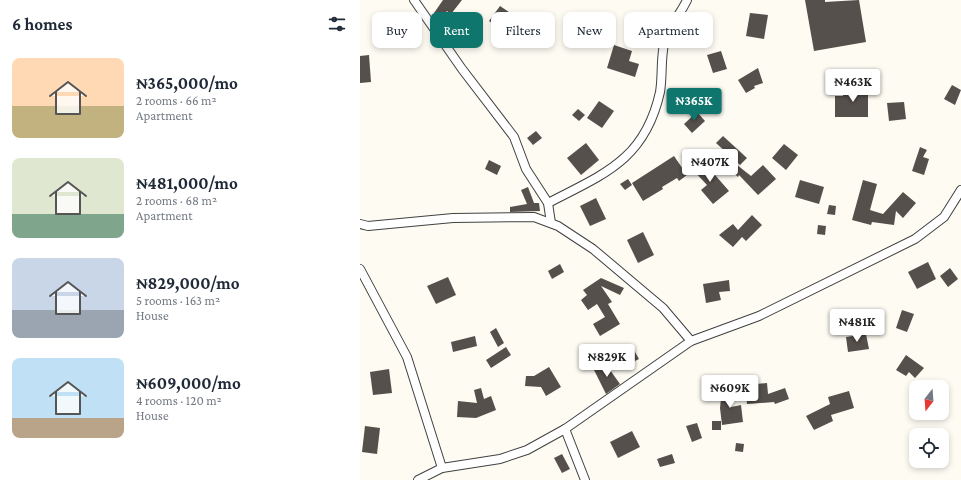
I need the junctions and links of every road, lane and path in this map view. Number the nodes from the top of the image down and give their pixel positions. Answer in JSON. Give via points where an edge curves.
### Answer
{"nodes":[{"id":1,"x":414,"y":0,"type":"edge"},
{"id":2,"x":687,"y":0,"type":"edge"},
{"id":3,"x":961,"y":190,"type":"edge"},
{"id":4,"x":548,"y":203,"type":"junction"},
{"id":5,"x":551,"y":223,"type":"junction"},
{"id":6,"x":360,"y":224,"type":"edge"},
{"id":7,"x":360,"y":268,"type":"edge"},
{"id":8,"x":691,"y":341,"type":"junction"},
{"id":9,"x":565,"y":429,"type":"junction"},
{"id":10,"x":442,"y":468,"type":"junction"},
{"id":11,"x":418,"y":480,"type":"edge"},
{"id":12,"x":585,"y":480,"type":"edge"}],
"edges":[{"from":1,"to":4,"type":"street","via":[[514,137],[526,169]]},
{"from":2,"to":4,"type":"street","via":[[665,39],[663,77],[657,107],[632,151],[602,176]]},
{"from":3,"to":8,"type":"street","via":[[944,217],[915,239],[759,316]]},
{"from":4,"to":5,"type":"street"},
{"from":5,"to":6,"type":"street","via":[[534,217],[499,216],[368,226]]},
{"from":5,"to":8,"type":"street","via":[[593,249],[662,308]]},
{"from":7,"to":10,"type":"street","via":[[407,357]]},
{"from":8,"to":9,"type":"street"},
{"from":9,"to":10,"type":"street","via":[[527,450],[500,459]]},
{"from":9,"to":12,"type":"street"},
{"from":10,"to":11,"type":"street"}]}
